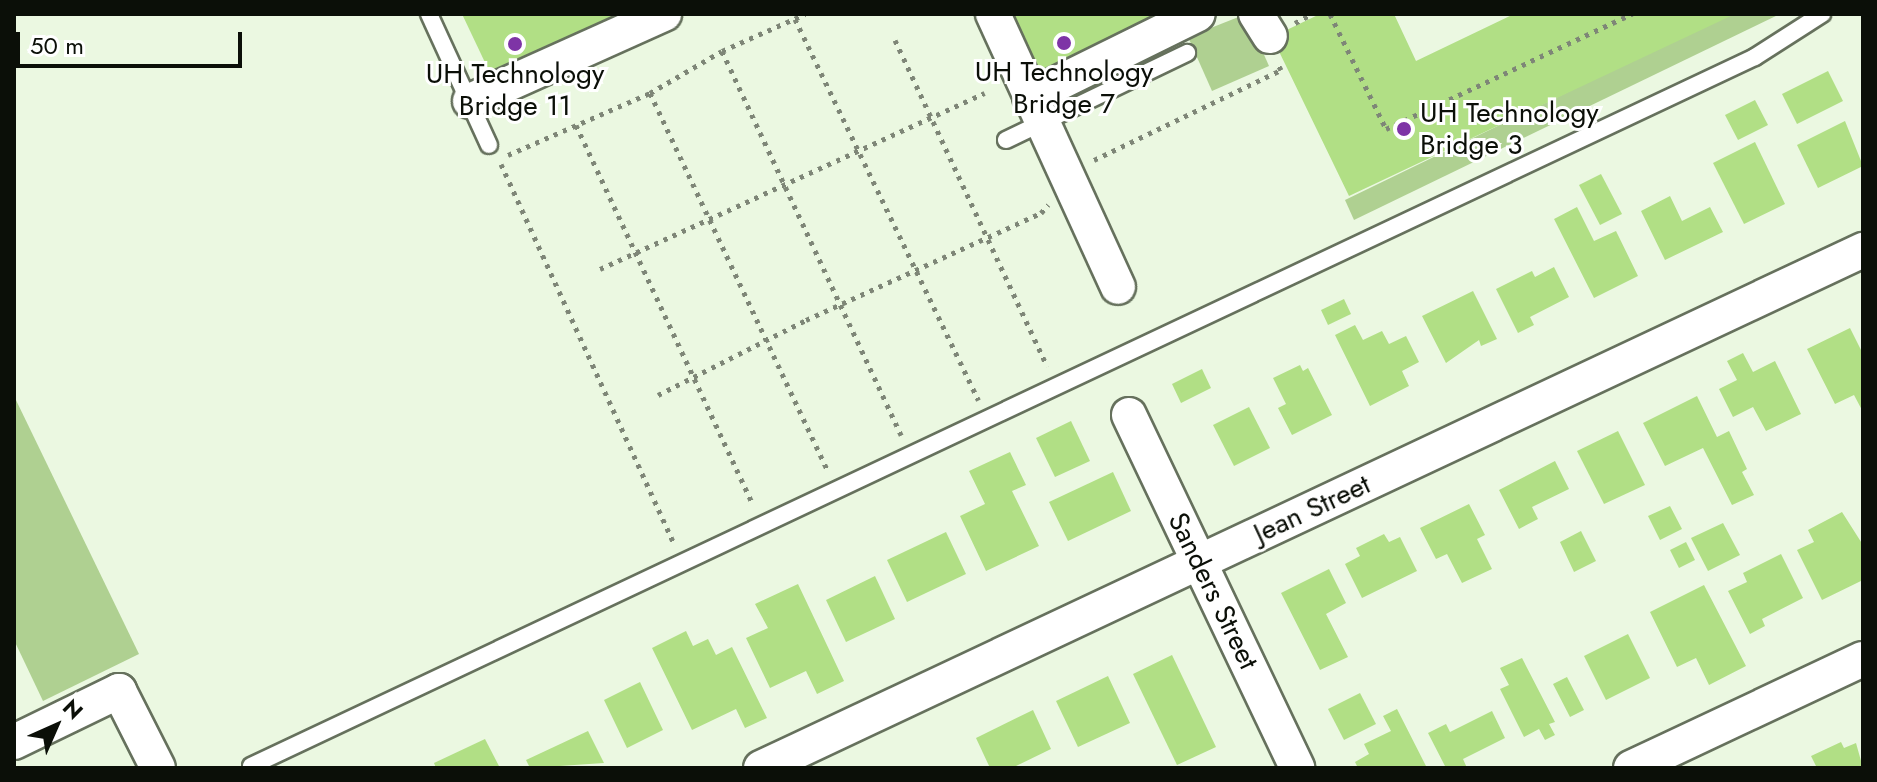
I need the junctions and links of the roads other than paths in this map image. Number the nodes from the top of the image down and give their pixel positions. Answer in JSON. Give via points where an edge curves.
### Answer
{"nodes":[{"id":1,"x":429,"y":14,"type":"edge"},
{"id":2,"x":664,"y":14,"type":"edge"},
{"id":3,"x":993,"y":14,"type":"edge"},
{"id":4,"x":1198,"y":14,"type":"edge"},
{"id":5,"x":1822,"y":14,"type":"edge"},
{"id":6,"x":1187,"y":53,"type":"dead end"},
{"id":7,"x":470,"y":101,"type":"junction"},
{"id":8,"x":1036,"y":110,"type":"junction"},
{"id":9,"x":1006,"y":140,"type":"dead end"},
{"id":10,"x":489,"y":145,"type":"dead end"},
{"id":11,"x":1863,"y":250,"type":"edge"},
{"id":12,"x":1118,"y":287,"type":"dead end"},
{"id":13,"x":1129,"y":415,"type":"dead end"},
{"id":14,"x":1199,"y":562,"type":"junction"},
{"id":15,"x":1863,"y":659,"type":"edge"},
{"id":16,"x":14,"y":742,"type":"edge"},
{"id":17,"x":251,"y":766,"type":"dead end"},
{"id":18,"x":158,"y":768,"type":"edge"},
{"id":19,"x":761,"y":768,"type":"edge"},
{"id":20,"x":1297,"y":768,"type":"edge"},
{"id":21,"x":1631,"y":768,"type":"edge"}],
"edges":[{"from":1,"to":7,"type":"lane"},
{"from":2,"to":7,"type":"street"},
{"from":3,"to":8,"type":"street"},
{"from":4,"to":8,"type":"street"},
{"from":5,"to":17,"type":"lane","via":[[1741,63]]},
{"from":6,"to":8,"type":"lane"},
{"from":7,"to":10,"type":"lane"},
{"from":8,"to":9,"type":"lane"},
{"from":8,"to":12,"type":"street"},
{"from":11,"to":14,"type":"street","name":"Jean Street"},
{"from":13,"to":14,"type":"street","name":"Sanders Street"},
{"from":14,"to":19,"type":"street","name":"Jean Street"},
{"from":14,"to":20,"type":"street","name":"Sanders Street"},
{"from":15,"to":21,"type":"street"},
{"from":16,"to":18,"type":"street","via":[[119,691]]}]}
